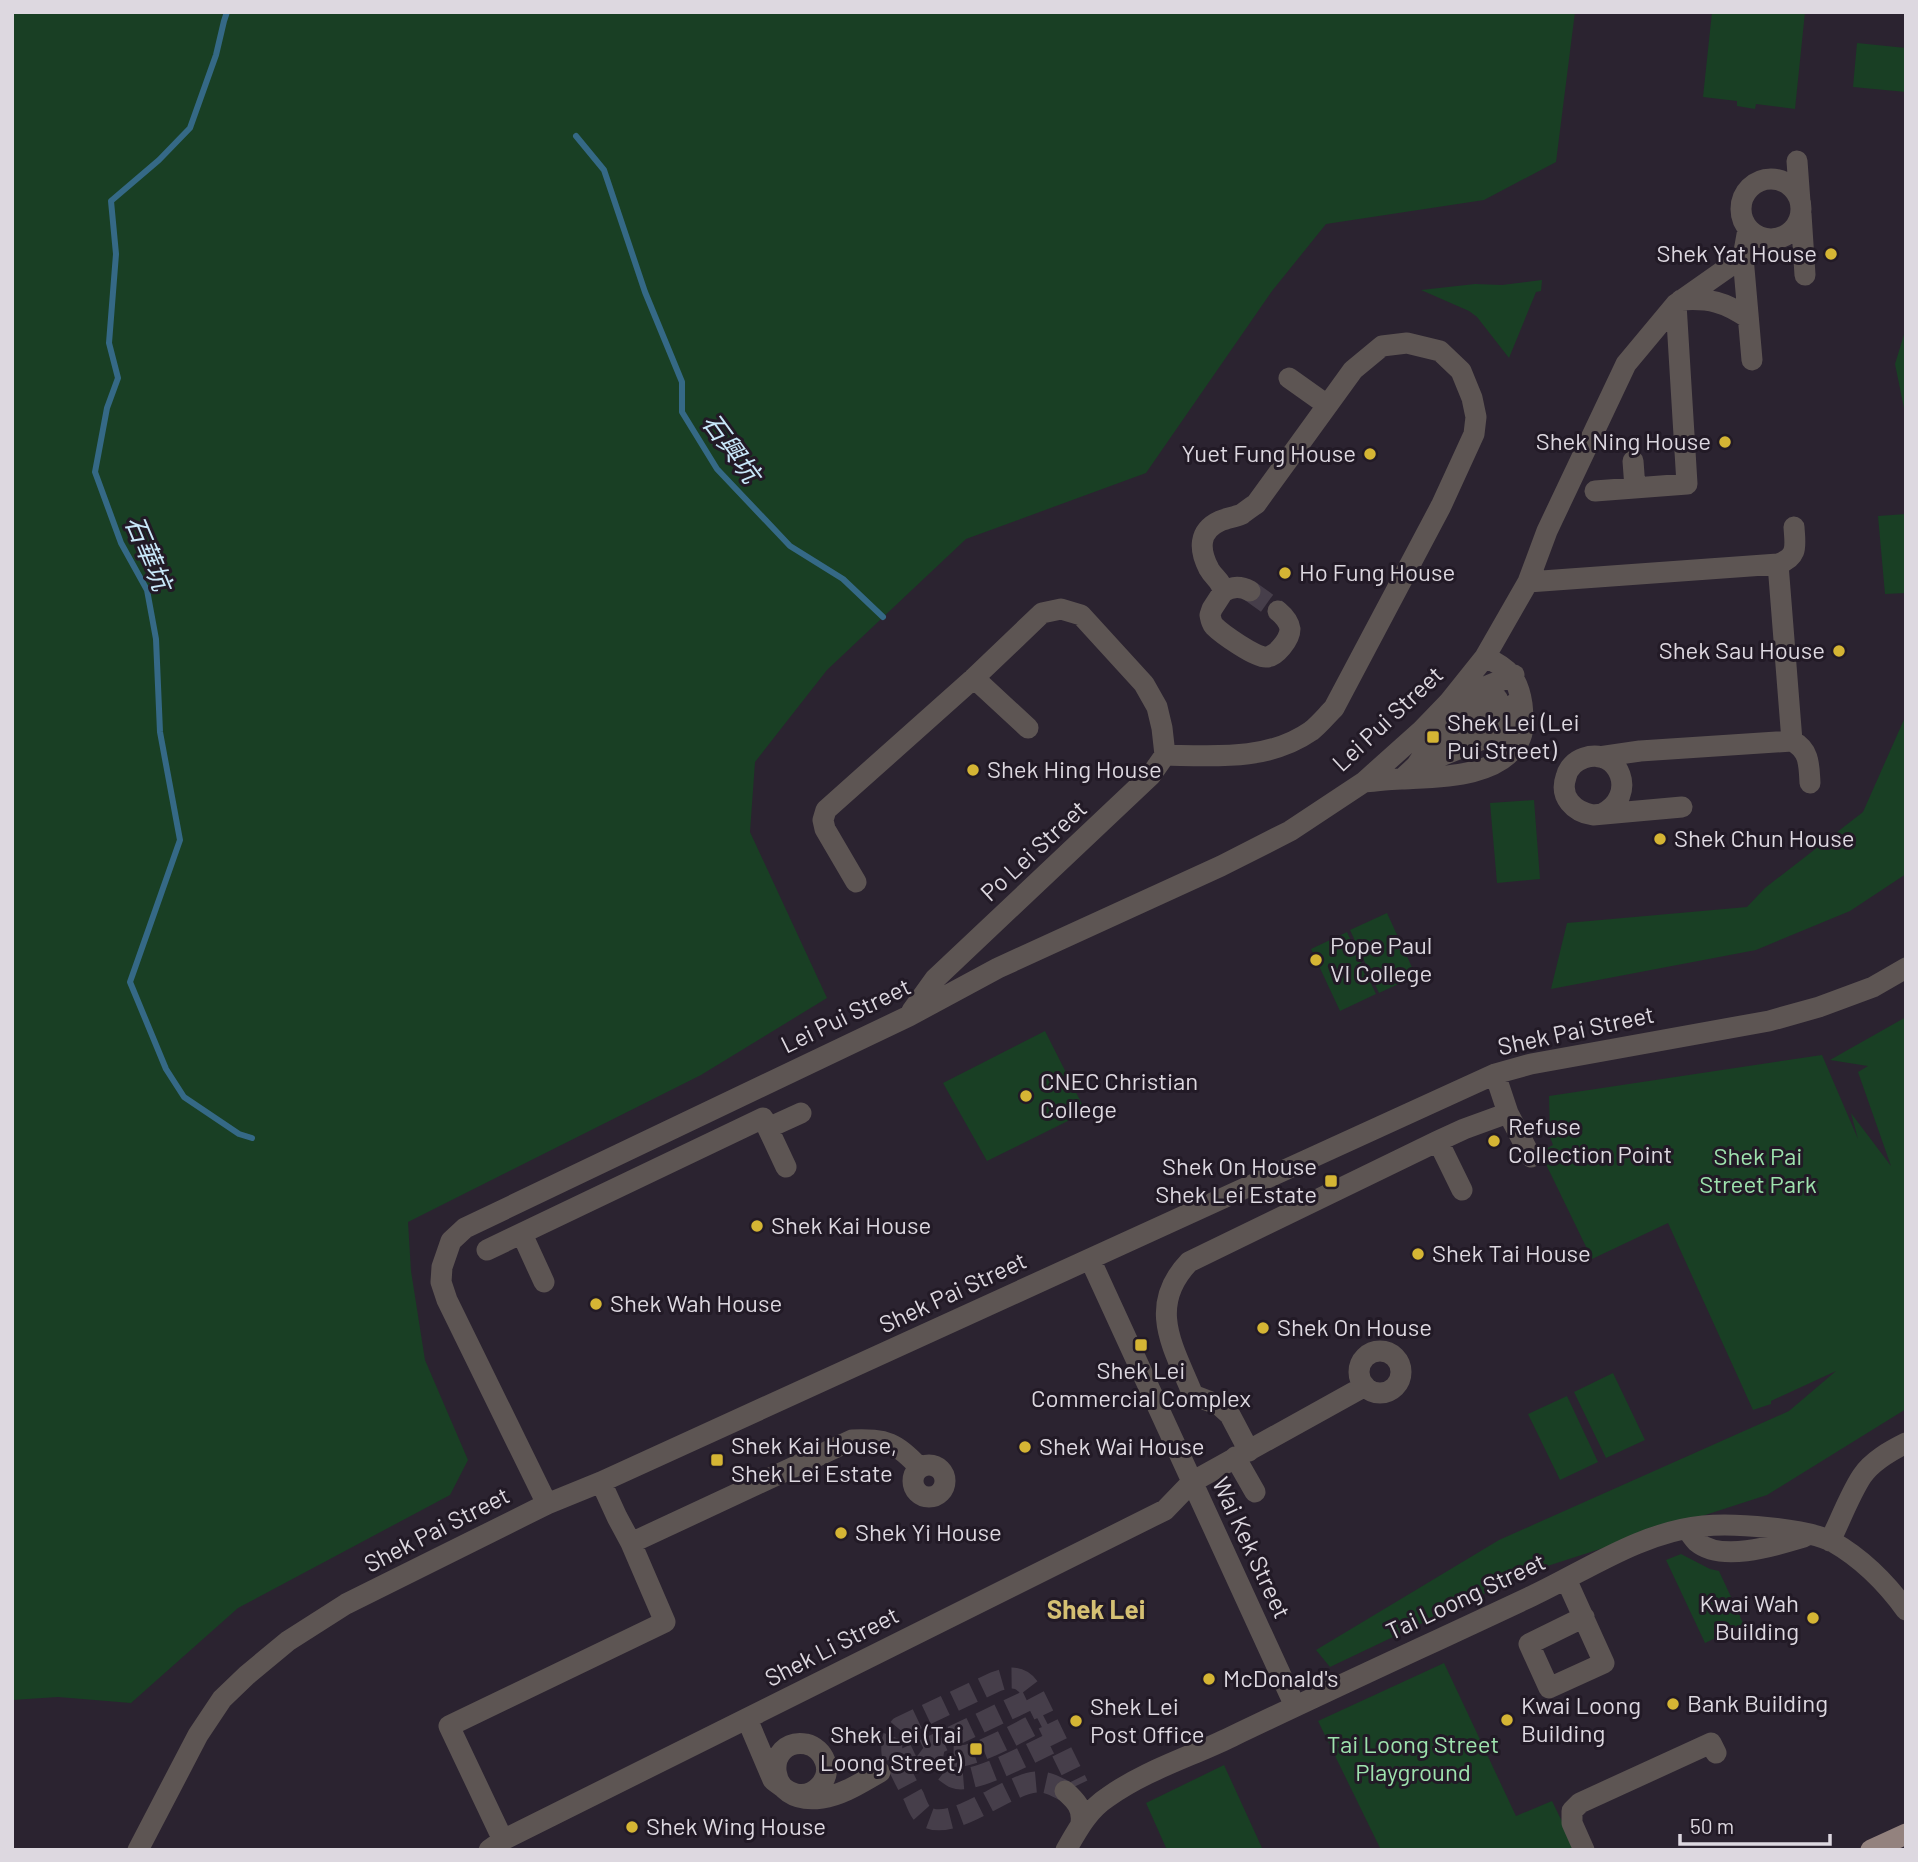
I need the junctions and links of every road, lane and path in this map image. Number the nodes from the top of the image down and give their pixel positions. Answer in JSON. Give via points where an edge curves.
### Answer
{"nodes":[{"id":1,"x":1797,"y":162,"type":"dead end"},
{"id":2,"x":1800,"y":206,"type":"junction"},
{"id":3,"x":1748,"y":229,"type":"junction"},
{"id":4,"x":1743,"y":257,"type":"junction"},
{"id":5,"x":1805,"y":275,"type":"dead end"},
{"id":6,"x":1679,"y":302,"type":"junction"},
{"id":7,"x":1748,"y":318,"type":"junction"},
{"id":8,"x":1752,"y":360,"type":"dead end"},
{"id":9,"x":1289,"y":378,"type":"dead end"},
{"id":10,"x":1327,"y":405,"type":"junction"},
{"id":11,"x":1633,"y":461,"type":"dead end"},
{"id":12,"x":1635,"y":488,"type":"junction"},
{"id":13,"x":1595,"y":491,"type":"dead end"},
{"id":14,"x":1794,"y":527,"type":"dead end"},
{"id":15,"x":1779,"y":564,"type":"junction"},
{"id":16,"x":1528,"y":582,"type":"junction"},
{"id":17,"x":1250,"y":591,"type":"tunnel mouth"},
{"id":18,"x":1223,"y":592,"type":"junction"},
{"id":19,"x":1278,"y":611,"type":"tunnel mouth"},
{"id":20,"x":1485,"y":657,"type":"junction"},
{"id":21,"x":974,"y":678,"type":"junction"},
{"id":22,"x":1518,"y":689,"type":"junction"},
{"id":23,"x":1449,"y":702,"type":"junction"},
{"id":24,"x":1028,"y":728,"type":"dead end"},
{"id":25,"x":1422,"y":730,"type":"junction"},
{"id":26,"x":1792,"y":741,"type":"junction"},
{"id":27,"x":1165,"y":755,"type":"junction"},
{"id":28,"x":1599,"y":757,"type":"junction"},
{"id":29,"x":1409,"y":772,"type":"junction"},
{"id":30,"x":1364,"y":782,"type":"junction"},
{"id":31,"x":1810,"y":783,"type":"dead end"},
{"id":32,"x":1682,"y":807,"type":"dead end"},
{"id":33,"x":1602,"y":814,"type":"junction"},
{"id":34,"x":856,"y":882,"type":"dead end"},
{"id":35,"x":983,"y":935,"type":"junction"},
{"id":36,"x":998,"y":968,"type":"junction"},
{"id":37,"x":1906,"y":968,"type":"edge"},
{"id":38,"x":909,"y":1016,"type":"junction"},
{"id":39,"x":1495,"y":1074,"type":"junction"},
{"id":40,"x":1447,"y":1095,"type":"junction"},
{"id":41,"x":801,"y":1113,"type":"dead end"},
{"id":42,"x":1508,"y":1113,"type":"junction"},
{"id":43,"x":768,"y":1128,"type":"junction"},
{"id":44,"x":1464,"y":1129,"type":"junction"},
{"id":45,"x":1438,"y":1141,"type":"junction"},
{"id":46,"x":1531,"y":1157,"type":"dead end"},
{"id":47,"x":611,"y":1158,"type":"junction"},
{"id":48,"x":786,"y":1167,"type":"dead end"},
{"id":49,"x":625,"y":1185,"type":"junction"},
{"id":50,"x":1462,"y":1190,"type":"dead end"},
{"id":51,"x":522,"y":1234,"type":"junction"},
{"id":52,"x":487,"y":1250,"type":"dead end"},
{"id":53,"x":1090,"y":1259,"type":"junction"},
{"id":54,"x":544,"y":1282,"type":"dead end"},
{"id":55,"x":1364,"y":1386,"type":"dead end"},
{"id":56,"x":1906,"y":1443,"type":"edge"},
{"id":57,"x":1242,"y":1454,"type":"junction"},
{"id":58,"x":920,"y":1468,"type":"dead end"},
{"id":59,"x":601,"y":1482,"type":"junction"},
{"id":60,"x":1192,"y":1482,"type":"junction"},
{"id":61,"x":1255,"y":1492,"type":"dead end"},
{"id":62,"x":547,"y":1504,"type":"junction"},
{"id":63,"x":1820,"y":1538,"type":"junction"},
{"id":64,"x":631,"y":1543,"type":"junction"},
{"id":65,"x":1566,"y":1579,"type":"junction"},
{"id":66,"x":1906,"y":1610,"type":"edge"},
{"id":67,"x":1584,"y":1618,"type":"dead end"},
{"id":68,"x":1295,"y":1706,"type":"junction"},
{"id":69,"x":751,"y":1728,"type":"junction"},
{"id":70,"x":1716,"y":1753,"type":"dead end"},
{"id":71,"x":880,"y":1772,"type":"tunnel mouth"},
{"id":72,"x":1110,"y":1795,"type":"junction"},
{"id":73,"x":1081,"y":1823,"type":"junction"},
{"id":74,"x":1906,"y":1835,"type":"edge"},
{"id":75,"x":496,"y":1845,"type":"edge"},
{"id":76,"x":138,"y":1850,"type":"edge"},
{"id":77,"x":1066,"y":1850,"type":"edge"},
{"id":78,"x":1584,"y":1850,"type":"edge"},
{"id":79,"x":1871,"y":1850,"type":"edge"}],
"edges":[{"from":1,"to":2,"type":"street"},
{"from":2,"to":3,"type":"street","via":[[1798,221],[1784,236],[1765,238]]},
{"from":2,"to":3,"type":"street","via":[[1789,186],[1761,181],[1742,202]]},
{"from":2,"to":5,"type":"street"},
{"from":3,"to":4,"type":"street"},
{"from":4,"to":6,"type":"street","name":"Lei Pui Street"},
{"from":4,"to":7,"type":"street"},
{"from":6,"to":7,"type":"street","via":[[1718,302]]},
{"from":6,"to":12,"type":"street","via":[[1686,484]]},
{"from":6,"to":16,"type":"street","name":"Lei Pui Street","via":[[1626,364],[1547,531]]},
{"from":7,"to":8,"type":"street"},
{"from":9,"to":10,"type":"street"},
{"from":10,"to":18,"type":"street","via":[[1256,504],[1209,527],[1203,536],[1204,558]]},
{"from":10,"to":27,"type":"street","via":[[1370,355],[1382,346],[1408,343],[1440,351],[1461,371],[1476,417],[1474,434],[1334,708],[1312,731],[1261,752]]},
{"from":11,"to":12,"type":"street"},
{"from":12,"to":13,"type":"street"},
{"from":14,"to":15,"type":"street","via":[[1793,555]]},
{"from":15,"to":16,"type":"street","via":[[1580,588]]},
{"from":15,"to":26,"type":"street"},
{"from":16,"to":20,"type":"street","name":"Lei Pui Street"},
{"from":17,"to":18,"type":"street","via":[[1238,587]]},
{"from":18,"to":19,"type":"street","via":[[1212,609],[1211,621],[1258,656],[1276,654],[1289,634],[1286,619]]},
{"from":20,"to":22,"type":"street","via":[[1496,662]]},
{"from":20,"to":23,"type":"street","name":"Lei Pui Street"},
{"from":21,"to":24,"type":"street"},
{"from":21,"to":27,"type":"street","via":[[1042,612],[1060,609],[1081,615],[1144,684],[1157,707]]},
{"from":21,"to":34,"type":"street","via":[[826,810],[825,829]]},
{"from":22,"to":23,"type":"street"},
{"from":22,"to":25,"type":"street"},
{"from":22,"to":29,"type":"street","via":[[1430,745]]},
{"from":22,"to":29,"type":"street","via":[[1523,723],[1520,741],[1505,757],[1480,770],[1451,776]]},
{"from":23,"to":25,"type":"street","name":"Lei Pui Street"},
{"from":25,"to":30,"type":"street","name":"Lei Pui Street"},
{"from":26,"to":28,"type":"street"},
{"from":26,"to":31,"type":"street","via":[[1805,752]]},
{"from":27,"to":35,"type":"street","name":"Po Lei Street","via":[[1152,775]]},
{"from":28,"to":33,"type":"street","via":[[1616,766],[1623,784],[1618,802]]},
{"from":28,"to":33,"type":"street","via":[[1572,765],[1564,783],[1575,809]]},
{"from":29,"to":30,"type":"street"},
{"from":30,"to":36,"type":"street","name":"Lei Pui Street","via":[[1290,831]]},
{"from":32,"to":33,"type":"street"},
{"from":35,"to":36,"type":"street","name":"Po Lei Street"},
{"from":35,"to":38,"type":"street","name":"Po Lei Street","via":[[935,979]]},
{"from":36,"to":38,"type":"street","name":"Lei Pui Street"},
{"from":37,"to":39,"type":"street","name":"Shek Pai Street","via":[[1872,987],[1769,1021]]},
{"from":38,"to":47,"type":"street","name":"Lei Pui Street"},
{"from":39,"to":40,"type":"street","name":"Shek Pai Street"},
{"from":39,"to":42,"type":"street"},
{"from":40,"to":44,"type":"street"},
{"from":40,"to":53,"type":"street","name":"Shek Pai Street"},
{"from":41,"to":43,"type":"street"},
{"from":42,"to":44,"type":"street"},
{"from":42,"to":46,"type":"street"},
{"from":43,"to":48,"type":"street"},
{"from":43,"to":49,"type":"street","via":[[763,1118]]},
{"from":44,"to":45,"type":"street"},
{"from":45,"to":50,"type":"street"},
{"from":45,"to":57,"type":"street","via":[[1189,1262],[1174,1281],[1165,1320],[1168,1334],[1193,1395],[1219,1405],[1230,1415]]},
{"from":47,"to":49,"type":"street"},
{"from":47,"to":62,"type":"street","name":"Lei Pui Street","via":[[465,1228],[450,1241],[442,1267],[447,1300]]},
{"from":49,"to":51,"type":"street"},
{"from":51,"to":52,"type":"street"},
{"from":51,"to":54,"type":"street"},
{"from":53,"to":59,"type":"street","name":"Shek Pai Street"},
{"from":53,"to":60,"type":"street","name":"Wai Kek Street"},
{"from":55,"to":57,"type":"street","name":"Shek Li Street"},
{"from":56,"to":63,"type":"street","via":[[1875,1461]]},
{"from":57,"to":60,"type":"street","name":"Shek Li Street"},
{"from":57,"to":61,"type":"street"},
{"from":58,"to":64,"type":"street","via":[[905,1452],[879,1439],[852,1440]]},
{"from":59,"to":62,"type":"street","name":"Shek Pai Street"},
{"from":59,"to":64,"type":"street"},
{"from":60,"to":68,"type":"street","name":"Wai Kek Street"},
{"from":60,"to":69,"type":"street","name":"Shek Li Street","via":[[1165,1510]]},
{"from":62,"to":76,"type":"street","name":"Shek Pai Street","via":[[346,1604],[288,1641],[247,1675],[222,1699],[198,1735]]},
{"from":63,"to":65,"type":"street","name":"Tai Loong Street","via":[[1768,1528],[1723,1525],[1687,1529],[1653,1537]]},
{"from":63,"to":66,"type":"street","name":"Tai Loong Street","via":[[1852,1555]]},
{"from":64,"to":75,"type":"street","via":[[665,1622],[449,1726]]},
{"from":65,"to":67,"type":"street"},
{"from":65,"to":68,"type":"street","name":"Tai Loong Street"},
{"from":68,"to":72,"type":"street","name":"Tai Loong Street"},
{"from":69,"to":71,"type":"street","via":[[773,1780],[778,1784],[785,1789],[793,1794],[811,1793],[823,1782],[827,1766],[819,1751],[795,1744],[781,1753],[777,1777],[781,1785],[787,1792],[796,1796],[821,1798],[839,1793]]},
{"from":69,"to":75,"type":"street","name":"Shek Li Street"},
{"from":70,"to":78,"type":"street","via":[[1711,1743],[1628,1788],[1580,1803],[1572,1811],[1572,1823]]},
{"from":72,"to":73,"type":"street","name":"Tai Loong Street"},
{"from":72,"to":73,"type":"street","via":[[1072,1788]]},
{"from":73,"to":77,"type":"street","name":"Tai Loong Street"},
{"from":74,"to":79,"type":"main road"}]}
